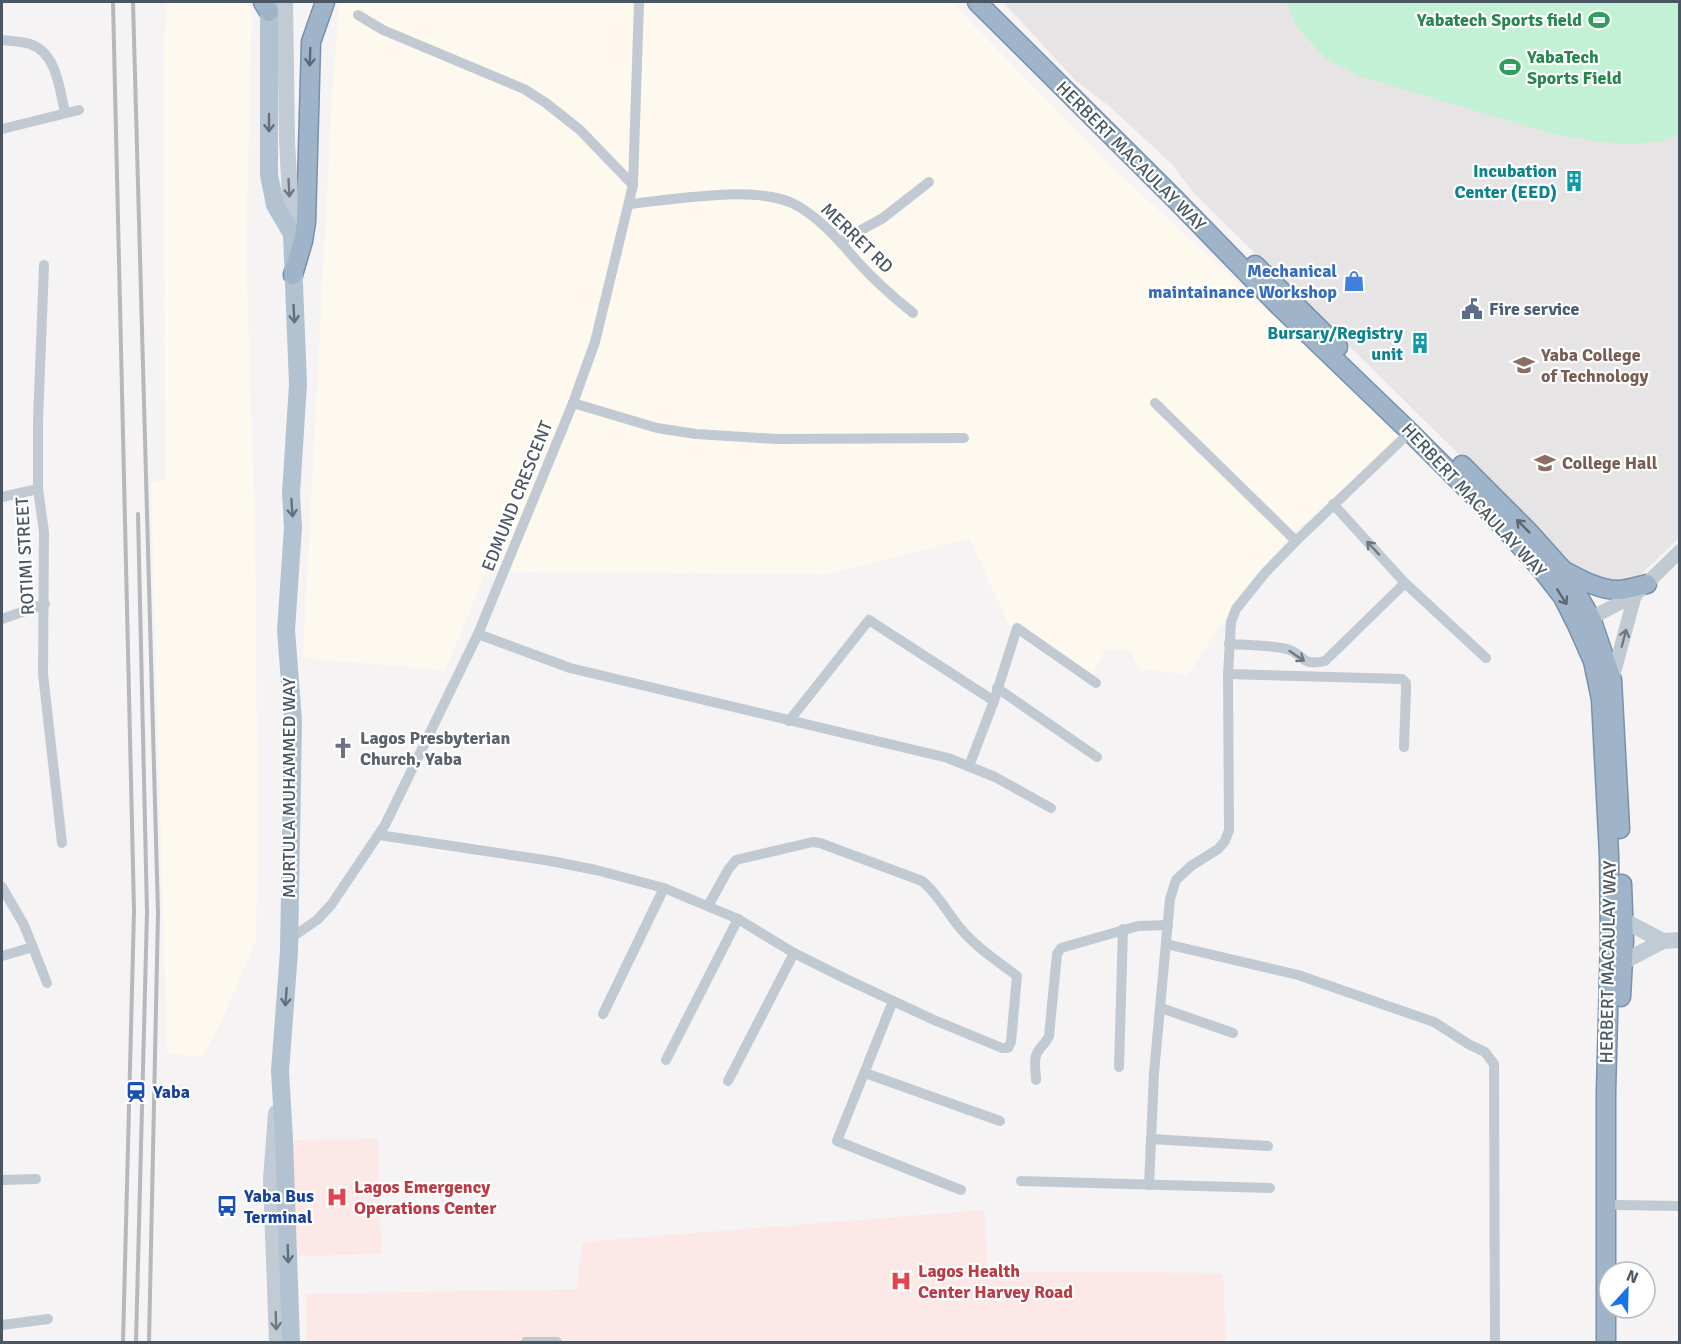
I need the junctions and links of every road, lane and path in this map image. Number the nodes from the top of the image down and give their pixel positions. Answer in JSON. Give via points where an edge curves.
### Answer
{"nodes":[{"id":1,"x":285,"y":2,"type":"edge"},
{"id":2,"x":326,"y":2,"type":"edge"},
{"id":3,"x":639,"y":2,"type":"edge"},
{"id":4,"x":977,"y":2,"type":"edge"},
{"id":5,"x":992,"y":2,"type":"edge"},
{"id":6,"x":267,"y":5,"type":"edge"},
{"id":7,"x":358,"y":15,"type":"dead end"},
{"id":8,"x":2,"y":40,"type":"edge"},
{"id":9,"x":79,"y":110,"type":"dead end"},
{"id":10,"x":65,"y":112,"type":"junction"},
{"id":11,"x":2,"y":129,"type":"edge"},
{"id":12,"x":929,"y":182,"type":"dead end"},
{"id":13,"x":633,"y":185,"type":"junction"},
{"id":14,"x":628,"y":204,"type":"junction"},
{"id":15,"x":292,"y":234,"type":"junction"},
{"id":16,"x":841,"y":241,"type":"junction"},
{"id":17,"x":44,"y":265,"type":"dead end"},
{"id":18,"x":293,"y":275,"type":"junction"},
{"id":19,"x":913,"y":313,"type":"dead end"},
{"id":20,"x":573,"y":403,"type":"junction"},
{"id":21,"x":1155,"y":403,"type":"dead end"},
{"id":22,"x":1410,"y":432,"type":"junction"},
{"id":23,"x":964,"y":438,"type":"dead end"},
{"id":24,"x":38,"y":489,"type":"junction"},
{"id":25,"x":2,"y":496,"type":"edge"},
{"id":26,"x":1333,"y":504,"type":"junction"},
{"id":27,"x":1296,"y":541,"type":"junction"},
{"id":28,"x":1680,"y":551,"type":"edge"},
{"id":29,"x":1563,"y":570,"type":"junction"},
{"id":30,"x":1405,"y":583,"type":"junction"},
{"id":31,"x":1641,"y":590,"type":"junction"},
{"id":32,"x":45,"y":604,"type":"junction"},
{"id":33,"x":1591,"y":618,"type":"junction"},
{"id":34,"x":2,"y":619,"type":"edge"},
{"id":35,"x":478,"y":634,"type":"junction"},
{"id":36,"x":1229,"y":644,"type":"junction"},
{"id":37,"x":1486,"y":657,"type":"dead end"},
{"id":38,"x":1228,"y":674,"type":"junction"},
{"id":39,"x":1612,"y":680,"type":"junction"},
{"id":40,"x":1096,"y":683,"type":"dead end"},
{"id":41,"x":997,"y":688,"type":"junction"},
{"id":42,"x":994,"y":701,"type":"junction"},
{"id":43,"x":789,"y":720,"type":"junction"},
{"id":44,"x":1404,"y":747,"type":"dead end"},
{"id":45,"x":1097,"y":757,"type":"dead end"},
{"id":46,"x":969,"y":766,"type":"junction"},
{"id":47,"x":1051,"y":808,"type":"dead end"},
{"id":48,"x":379,"y":835,"type":"junction"},
{"id":49,"x":62,"y":843,"type":"dead end"},
{"id":50,"x":2,"y":887,"type":"edge"},
{"id":51,"x":664,"y":888,"type":"junction"},
{"id":52,"x":708,"y":906,"type":"junction"},
{"id":53,"x":738,"y":920,"type":"junction"},
{"id":54,"x":1623,"y":920,"type":"junction"},
{"id":55,"x":1168,"y":925,"type":"junction"},
{"id":56,"x":1123,"y":929,"type":"junction"},
{"id":57,"x":1671,"y":941,"type":"edge"},
{"id":58,"x":1166,"y":944,"type":"junction"},
{"id":59,"x":33,"y":947,"type":"junction"},
{"id":60,"x":289,"y":952,"type":"junction"},
{"id":61,"x":794,"y":953,"type":"junction"},
{"id":62,"x":2,"y":956,"type":"edge"},
{"id":63,"x":1623,"y":962,"type":"junction"},
{"id":64,"x":47,"y":983,"type":"dead end"},
{"id":65,"x":892,"y":1001,"type":"junction"},
{"id":66,"x":1161,"y":1008,"type":"junction"},
{"id":67,"x":603,"y":1014,"type":"dead end"},
{"id":68,"x":1233,"y":1033,"type":"dead end"},
{"id":69,"x":666,"y":1060,"type":"dead end"},
{"id":70,"x":1119,"y":1067,"type":"dead end"},
{"id":71,"x":280,"y":1071,"type":"junction"},
{"id":72,"x":865,"y":1073,"type":"junction"},
{"id":73,"x":1036,"y":1080,"type":"dead end"},
{"id":74,"x":728,"y":1081,"type":"dead end"},
{"id":75,"x":1000,"y":1121,"type":"dead end"},
{"id":76,"x":1151,"y":1139,"type":"junction"},
{"id":77,"x":1268,"y":1146,"type":"dead end"},
{"id":78,"x":36,"y":1179,"type":"dead end"},
{"id":79,"x":2,"y":1180,"type":"edge"},
{"id":80,"x":1021,"y":1181,"type":"dead end"},
{"id":81,"x":1149,"y":1185,"type":"junction"},
{"id":82,"x":1270,"y":1188,"type":"dead end"},
{"id":83,"x":961,"y":1190,"type":"dead end"},
{"id":84,"x":1617,"y":1205,"type":"junction"},
{"id":85,"x":1680,"y":1206,"type":"edge"},
{"id":86,"x":1617,"y":1260,"type":"edge"},
{"id":87,"x":48,"y":1319,"type":"dead end"},
{"id":88,"x":1617,"y":1320,"type":"edge"},
{"id":89,"x":2,"y":1325,"type":"edge"},
{"id":90,"x":277,"y":1342,"type":"edge"},
{"id":91,"x":291,"y":1342,"type":"edge"},
{"id":92,"x":526,"y":1342,"type":"edge"},
{"id":93,"x":557,"y":1342,"type":"edge"},
{"id":94,"x":1495,"y":1342,"type":"edge"},
{"id":95,"x":1606,"y":1342,"type":"edge"},
{"id":96,"x":1617,"y":1342,"type":"edge"}],
"edges":[{"from":1,"to":15,"type":"main road","one_way":true,"via":[[286,141]]},
{"from":2,"to":18,"type":"highway","one_way":true,"via":[[311,42],[306,222]]},
{"from":3,"to":13,"type":"street","name":"EDMUND CRESCENT"},
{"from":4,"to":22,"type":"highway","name":"HERBERT MACAULAY WAY","via":[[1309,336]]},
{"from":29,"to":5,"type":"highway","name":"HERBERT MACAULAY WAY","one_way":true},
{"from":6,"to":15,"type":"main road","one_way":true,"via":[[269,175],[275,205]]},
{"from":7,"to":13,"type":"street","via":[[383,30],[524,89],[580,130]]},
{"from":8,"to":10,"type":"street","via":[[30,44],[45,51],[52,62]]},
{"from":9,"to":10,"type":"street"},
{"from":10,"to":11,"type":"street"},
{"from":12,"to":16,"type":"street","via":[[883,218]]},
{"from":13,"to":14,"type":"street","name":"EDMUND CRESCENT"},
{"from":14,"to":16,"type":"street","name":"MERRET RD","via":[[735,194],[766,196],[791,202]]},
{"from":14,"to":20,"type":"street","name":"EDMUND CRESCENT","via":[[595,342]]},
{"from":15,"to":18,"type":"main road","name":"MURTULA MUHAMMED WAY"},
{"from":16,"to":19,"type":"street","name":"MERRET RD"},
{"from":17,"to":24,"type":"street","name":"ROTIMI STREET"},
{"from":18,"to":60,"type":"main road","name":"MURTULA MUHAMMED WAY","one_way":true,"via":[[298,384],[286,630],[293,721]]},
{"from":20,"to":23,"type":"street","via":[[657,428],[696,434],[776,439]]},
{"from":20,"to":35,"type":"street","name":"EDMUND CRESCENT"},
{"from":21,"to":27,"type":"street"},
{"from":22,"to":26,"type":"street"},
{"from":22,"to":95,"type":"highway","name":"HERBERT MACAULAY WAY","one_way":true,"via":[[1542,570],[1563,597],[1593,661],[1601,699],[1609,855]]},
{"from":24,"to":25,"type":"street"},
{"from":24,"to":32,"type":"street","name":"ROTIMI STREET","via":[[44,532]]},
{"from":26,"to":27,"type":"street"},
{"from":30,"to":26,"type":"street","one_way":true},
{"from":27,"to":36,"type":"street","via":[[1236,609]]},
{"from":28,"to":31,"type":"street"},
{"from":29,"to":31,"type":"highway","via":[[1607,588]]},
{"from":29,"to":33,"type":"highway","name":"HERBERT MACAULAY WAY"},
{"from":36,"to":30,"type":"street","one_way":true,"via":[[1287,650],[1307,662],[1325,662]]},
{"from":30,"to":37,"type":"street"},
{"from":31,"to":33,"type":"street"},
{"from":39,"to":31,"type":"street","one_way":true},
{"from":32,"to":34,"type":"street"},
{"from":32,"to":49,"type":"street","name":"ROTIMI STREET","via":[[43,674]]},
{"from":33,"to":39,"type":"highway","name":"HERBERT MACAULAY WAY"},
{"from":35,"to":43,"type":"street","via":[[570,668]]},
{"from":35,"to":48,"type":"street","name":"EDMUND CRESCENT"},
{"from":36,"to":38,"type":"street"},
{"from":38,"to":44,"type":"street","via":[[1402,679],[1406,683]]},
{"from":38,"to":55,"type":"street","via":[[1229,830],[1218,849],[1176,880]]},
{"from":39,"to":54,"type":"highway","name":"HERBERT MACAULAY WAY"},
{"from":40,"to":41,"type":"street","via":[[1017,628]]},
{"from":41,"to":42,"type":"street"},
{"from":41,"to":45,"type":"street"},
{"from":42,"to":43,"type":"street","via":[[869,620]]},
{"from":42,"to":46,"type":"street"},
{"from":43,"to":46,"type":"street","via":[[917,749]]},
{"from":46,"to":47,"type":"street"},
{"from":48,"to":51,"type":"street","via":[[551,861]]},
{"from":48,"to":60,"type":"street","name":"EDMUND CRESCENT","via":[[331,905],[291,938]]},
{"from":50,"to":59,"type":"street"},
{"from":51,"to":52,"type":"street"},
{"from":51,"to":67,"type":"street"},
{"from":52,"to":53,"type":"street"},
{"from":52,"to":65,"type":"street","via":[[736,860],[820,843],[922,881],[961,930],[1017,976],[1008,1048]]},
{"from":53,"to":61,"type":"street"},
{"from":53,"to":69,"type":"street"},
{"from":54,"to":57,"type":"main road"},
{"from":54,"to":63,"type":"highway","name":"HERBERT MACAULAY WAY"},
{"from":55,"to":56,"type":"street"},
{"from":55,"to":58,"type":"street"},
{"from":56,"to":70,"type":"street"},
{"from":56,"to":73,"type":"street","via":[[1062,948],[1057,954],[1049,1036],[1036,1054]]},
{"from":57,"to":63,"type":"main road"},
{"from":58,"to":66,"type":"street"},
{"from":58,"to":94,"type":"street","via":[[1298,975],[1434,1022],[1485,1052],[1494,1064]]},
{"from":59,"to":62,"type":"street"},
{"from":59,"to":64,"type":"street"},
{"from":60,"to":71,"type":"main road","name":"MURTULA MUHAMMED WAY","one_way":true},
{"from":61,"to":65,"type":"street"},
{"from":61,"to":74,"type":"street"},
{"from":63,"to":84,"type":"highway","name":"HERBERT MACAULAY WAY"},
{"from":65,"to":72,"type":"street"},
{"from":66,"to":68,"type":"street"},
{"from":66,"to":76,"type":"street"},
{"from":71,"to":90,"type":"main road","one_way":true,"via":[[271,1179]]},
{"from":71,"to":91,"type":"main road","name":"MURTULA MUHAMMED WAY","one_way":true},
{"from":72,"to":75,"type":"street"},
{"from":72,"to":83,"type":"street","via":[[837,1142]]},
{"from":76,"to":77,"type":"street"},
{"from":76,"to":81,"type":"street"},
{"from":78,"to":79,"type":"street"},
{"from":80,"to":81,"type":"street"},
{"from":81,"to":82,"type":"street"},
{"from":84,"to":85,"type":"street"},
{"from":84,"to":86,"type":"highway","name":"HERBERT MACAULAY WAY"},
{"from":87,"to":89,"type":"street"},
{"from":88,"to":96,"type":"highway"},
{"from":92,"to":93,"type":"street"}]}
